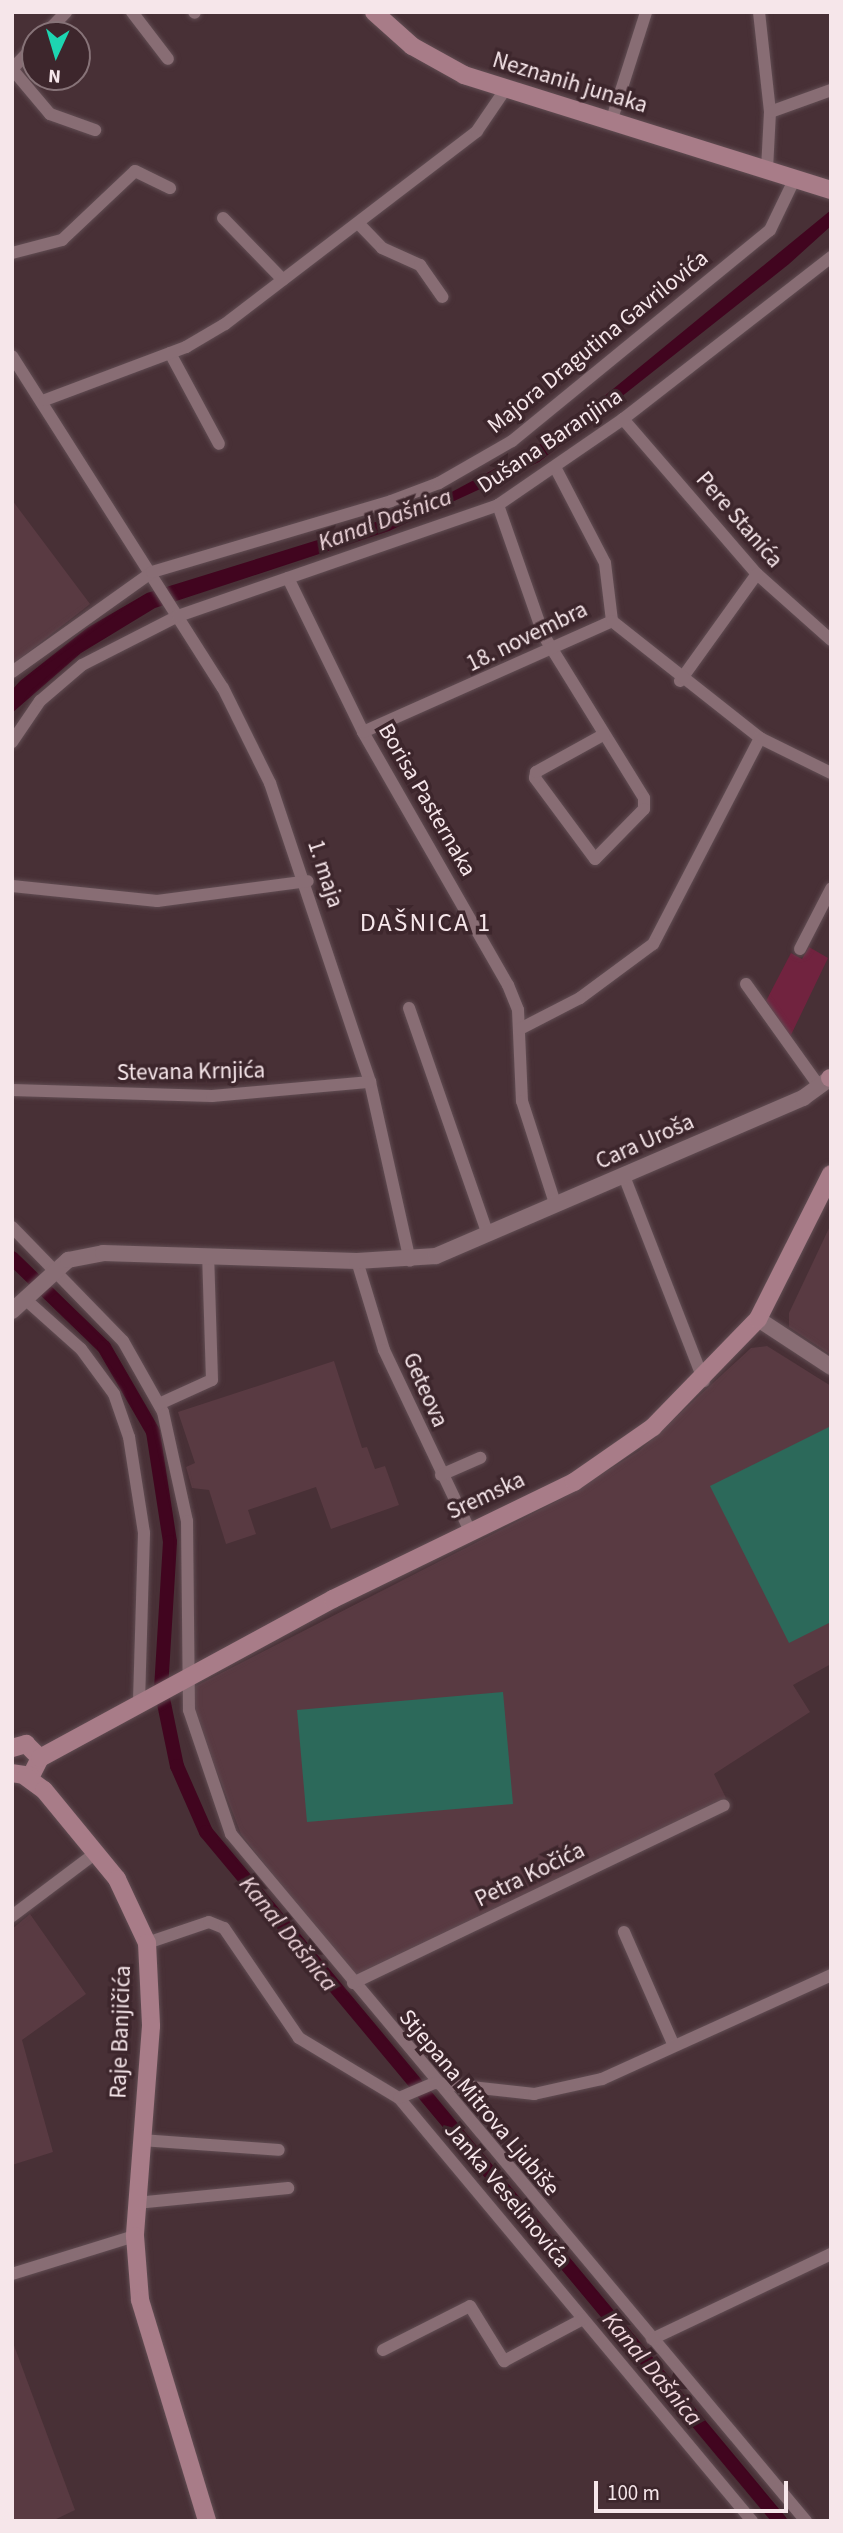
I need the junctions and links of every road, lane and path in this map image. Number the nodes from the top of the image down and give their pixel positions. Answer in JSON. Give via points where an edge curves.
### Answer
{"nodes":[{"id":1,"x":132,"y":12,"type":"edge"},
{"id":2,"x":374,"y":12,"type":"edge"},
{"id":3,"x":646,"y":12,"type":"edge"},
{"id":4,"x":759,"y":12,"type":"edge"},
{"id":5,"x":167,"y":59,"type":"dead end"},
{"id":6,"x":12,"y":69,"type":"edge"},
{"id":7,"x":505,"y":90,"type":"junction"},
{"id":8,"x":831,"y":90,"type":"edge"},
{"id":9,"x":770,"y":112,"type":"junction"},
{"id":10,"x":611,"y":122,"type":"junction"},
{"id":11,"x":95,"y":130,"type":"dead end"},
{"id":12,"x":767,"y":170,"type":"junction"},
{"id":13,"x":795,"y":178,"type":"junction"},
{"id":14,"x":170,"y":188,"type":"dead end"},
{"id":15,"x":829,"y":190,"type":"edge"},
{"id":16,"x":223,"y":218,"type":"dead end"},
{"id":17,"x":358,"y":222,"type":"junction"},
{"id":18,"x":12,"y":253,"type":"edge"},
{"id":19,"x":831,"y":257,"type":"edge"},
{"id":20,"x":283,"y":280,"type":"junction"},
{"id":21,"x":442,"y":297,"type":"dead end"},
{"id":22,"x":170,"y":353,"type":"junction"},
{"id":23,"x":13,"y":357,"type":"edge"},
{"id":24,"x":45,"y":400,"type":"junction"},
{"id":25,"x":623,"y":419,"type":"junction"},
{"id":26,"x":219,"y":444,"type":"dead end"},
{"id":27,"x":555,"y":467,"type":"junction"},
{"id":28,"x":498,"y":505,"type":"junction"},
{"id":29,"x":757,"y":574,"type":"junction"},
{"id":30,"x":153,"y":575,"type":"junction"},
{"id":31,"x":288,"y":578,"type":"junction"},
{"id":32,"x":178,"y":616,"type":"junction"},
{"id":33,"x":612,"y":621,"type":"junction"},
{"id":34,"x":831,"y":640,"type":"edge"},
{"id":35,"x":551,"y":649,"type":"junction"},
{"id":36,"x":12,"y":672,"type":"edge"},
{"id":37,"x":680,"y":681,"type":"junction"},
{"id":38,"x":363,"y":732,"type":"junction"},
{"id":39,"x":603,"y":735,"type":"junction"},
{"id":40,"x":760,"y":738,"type":"junction"},
{"id":41,"x":12,"y":742,"type":"edge"},
{"id":42,"x":831,"y":773,"type":"edge"},
{"id":43,"x":308,"y":881,"type":"junction"},
{"id":44,"x":12,"y":886,"type":"edge"},
{"id":45,"x":831,"y":888,"type":"edge"},
{"id":46,"x":800,"y":949,"type":"dead end"},
{"id":47,"x":746,"y":984,"type":"dead end"},
{"id":48,"x":409,"y":1007,"type":"dead end"},
{"id":49,"x":520,"y":1029,"type":"junction"},
{"id":50,"x":828,"y":1080,"type":"edge"},
{"id":51,"x":370,"y":1082,"type":"junction"},
{"id":52,"x":12,"y":1090,"type":"edge"},
{"id":53,"x":831,"y":1174,"type":"edge"},
{"id":54,"x":624,"y":1176,"type":"junction"},
{"id":55,"x":556,"y":1206,"type":"junction"},
{"id":56,"x":12,"y":1227,"type":"edge"},
{"id":57,"x":488,"y":1235,"type":"junction"},
{"id":58,"x":208,"y":1256,"type":"junction"},
{"id":59,"x":357,"y":1261,"type":"junction"},
{"id":60,"x":410,"y":1261,"type":"junction"},
{"id":61,"x":56,"y":1269,"type":"junction"},
{"id":62,"x":26,"y":1298,"type":"junction"},
{"id":63,"x":12,"y":1311,"type":"edge"},
{"id":64,"x":758,"y":1319,"type":"junction"},
{"id":65,"x":831,"y":1367,"type":"edge"},
{"id":66,"x":704,"y":1381,"type":"junction"},
{"id":67,"x":159,"y":1404,"type":"junction"},
{"id":68,"x":480,"y":1458,"type":"dead end"},
{"id":69,"x":441,"y":1475,"type":"junction"},
{"id":70,"x":470,"y":1531,"type":"junction"},
{"id":71,"x":188,"y":1676,"type":"junction"},
{"id":72,"x":144,"y":1699,"type":"junction"},
{"id":73,"x":27,"y":1749,"type":"edge"},
{"id":74,"x":16,"y":1776,"type":"edge"},
{"id":75,"x":44,"y":1790,"type":"junction"},
{"id":76,"x":724,"y":1805,"type":"dead end"},
{"id":77,"x":97,"y":1852,"type":"junction"},
{"id":78,"x":12,"y":1916,"type":"edge"},
{"id":79,"x":624,"y":1931,"type":"dead end"},
{"id":80,"x":147,"y":1943,"type":"junction"},
{"id":81,"x":831,"y":1975,"type":"edge"},
{"id":82,"x":353,"y":1983,"type":"junction"},
{"id":83,"x":674,"y":2046,"type":"junction"},
{"id":84,"x":431,"y":2085,"type":"junction"},
{"id":85,"x":403,"y":2097,"type":"junction"},
{"id":86,"x":141,"y":2140,"type":"junction"},
{"id":87,"x":279,"y":2150,"type":"dead end"},
{"id":88,"x":288,"y":2188,"type":"dead end"},
{"id":89,"x":136,"y":2203,"type":"junction"},
{"id":90,"x":135,"y":2236,"type":"junction"},
{"id":91,"x":831,"y":2254,"type":"edge"},
{"id":92,"x":12,"y":2274,"type":"edge"},
{"id":93,"x":583,"y":2319,"type":"junction"},
{"id":94,"x":652,"y":2339,"type":"junction"},
{"id":95,"x":383,"y":2350,"type":"dead end"},
{"id":96,"x":207,"y":2521,"type":"edge"},
{"id":97,"x":752,"y":2521,"type":"edge"},
{"id":98,"x":806,"y":2521,"type":"edge"}],
"edges":[{"from":1,"to":5,"type":"street"},
{"from":2,"to":7,"type":"main road","name":"Neznanih junaka","via":[[432,61]]},
{"from":3,"to":10,"type":"street"},
{"from":4,"to":9,"type":"street"},
{"from":6,"to":11,"type":"street","via":[[50,114]]},
{"from":7,"to":10,"type":"main road","name":"Neznanih junaka"},
{"from":7,"to":17,"type":"street","via":[[477,131]]},
{"from":8,"to":9,"type":"street"},
{"from":9,"to":12,"type":"street"},
{"from":10,"to":12,"type":"main road","name":"Neznanih junaka"},
{"from":12,"to":13,"type":"main road","name":"Neznanih junaka"},
{"from":13,"to":15,"type":"main road","name":"Neznanih junaka"},
{"from":13,"to":30,"type":"street","name":"Majora Dragutina Gavrilovića","via":[[770,230],[497,450],[391,501]]},
{"from":14,"to":18,"type":"street","via":[[135,171],[62,240]]},
{"from":16,"to":20,"type":"street"},
{"from":17,"to":20,"type":"street"},
{"from":17,"to":21,"type":"street","via":[[382,248],[420,265]]},
{"from":19,"to":25,"type":"street","name":"Dušana Baranjina"},
{"from":20,"to":22,"type":"street","via":[[217,330]]},
{"from":22,"to":24,"type":"street"},
{"from":22,"to":26,"type":"street"},
{"from":23,"to":24,"type":"street"},
{"from":24,"to":30,"type":"street"},
{"from":25,"to":27,"type":"street","name":"Dušana Baranjina"},
{"from":25,"to":29,"type":"street","name":"Pere Stanića"},
{"from":27,"to":28,"type":"street","name":"Dušana Baranjina"},
{"from":27,"to":33,"type":"street","via":[[605,563]]},
{"from":28,"to":31,"type":"street","name":"Dušana Baranjina"},
{"from":28,"to":35,"type":"street"},
{"from":29,"to":34,"type":"street","name":"Pere Stanića"},
{"from":29,"to":37,"type":"street"},
{"from":30,"to":32,"type":"street","name":"1. maja"},
{"from":30,"to":36,"type":"street","name":"Majora Dragutina Gavrilovića"},
{"from":31,"to":32,"type":"street","name":"Dušana Baranjina"},
{"from":31,"to":38,"type":"street","name":"Borisa Pasternaka"},
{"from":32,"to":41,"type":"street","name":"Dušana Baranjina","via":[[82,665],[40,701]]},
{"from":32,"to":43,"type":"street","name":"1. maja","via":[[250,741]]},
{"from":33,"to":35,"type":"street","name":"18. novembra"},
{"from":33,"to":37,"type":"street","name":"18. novembra"},
{"from":35,"to":38,"type":"street","name":"18. novembra"},
{"from":35,"to":39,"type":"street"},
{"from":37,"to":40,"type":"street","name":"18. novembra"},
{"from":38,"to":49,"type":"street","name":"Borisa Pasternaka","via":[[490,949]]},
{"from":39,"to":39,"type":"street","via":[[645,804],[595,859],[536,772]]},
{"from":40,"to":42,"type":"street","name":"18. novembra"},
{"from":40,"to":49,"type":"street","via":[[653,944],[579,998]]},
{"from":43,"to":44,"type":"street","via":[[157,901]]},
{"from":43,"to":51,"type":"street","name":"1. maja"},
{"from":45,"to":46,"type":"street"},
{"from":47,"to":50,"type":"street","name":"Cara Uroša"},
{"from":48,"to":57,"type":"street"},
{"from":49,"to":55,"type":"street","name":"Borisa Pasternaka","via":[[516,1056],[522,1101]]},
{"from":50,"to":54,"type":"street","name":"Cara Uroša"},
{"from":51,"to":52,"type":"street","name":"Stevana Krnjića","via":[[212,1096]]},
{"from":51,"to":60,"type":"street","name":"1. maja"},
{"from":53,"to":64,"type":"main road","name":"Sremska"},
{"from":54,"to":55,"type":"street","name":"Cara Uroša"},
{"from":54,"to":66,"type":"street"},
{"from":55,"to":57,"type":"street","name":"Cara Uroša"},
{"from":56,"to":61,"type":"street"},
{"from":57,"to":60,"type":"street","name":"Cara Uroša"},
{"from":58,"to":59,"type":"street","name":"Cara Uroša"},
{"from":58,"to":61,"type":"street","name":"Cara Uroša","via":[[103,1253]]},
{"from":58,"to":67,"type":"street","via":[[212,1380]]},
{"from":59,"to":60,"type":"street","name":"Cara Uroša"},
{"from":59,"to":69,"type":"street","name":"Geteova","via":[[384,1350]]},
{"from":61,"to":62,"type":"street","name":"Cara Uroša"},
{"from":61,"to":67,"type":"street","name":"Stjepana Mitrova Ljubiše","via":[[123,1341]]},
{"from":62,"to":63,"type":"street","name":"Cara Uroša"},
{"from":62,"to":72,"type":"street","via":[[80,1349],[114,1394],[129,1437],[144,1533]]},
{"from":64,"to":65,"type":"street"},
{"from":64,"to":66,"type":"main road","name":"Sremska"},
{"from":66,"to":70,"type":"main road","name":"Sremska","via":[[670,1414],[574,1482]]},
{"from":67,"to":71,"type":"street","name":"Stjepana Mitrova Ljubiše","via":[[183,1483]]},
{"from":68,"to":69,"type":"street"},
{"from":69,"to":70,"type":"street","name":"Geteova"},
{"from":70,"to":71,"type":"main road","name":"Sremska"},
{"from":71,"to":72,"type":"main road","name":"Sremska"},
{"from":71,"to":82,"type":"street","name":"Stjepana Mitrova Ljubiše","via":[[196,1741],[231,1834]]},
{"from":72,"to":73,"type":"main road","name":"Sremska","via":[[58,1748]]},
{"from":73,"to":74,"type":"main road","name":"Sremska"},
{"from":73,"to":75,"type":"main road"},
{"from":74,"to":75,"type":"main road","name":"Raje Banjičića"},
{"from":75,"to":77,"type":"main road","name":"Raje Banjičića"},
{"from":76,"to":82,"type":"street","name":"Petra Kočića"},
{"from":77,"to":78,"type":"street"},
{"from":77,"to":80,"type":"main road","name":"Raje Banjičića","via":[[130,1898]]},
{"from":79,"to":83,"type":"street"},
{"from":80,"to":85,"type":"street","via":[[218,1923],[299,2039]]},
{"from":80,"to":86,"type":"main road","name":"Raje Banjičića","via":[[151,2026]]},
{"from":81,"to":83,"type":"street"},
{"from":82,"to":84,"type":"street","name":"Stjepana Mitrova Ljubiše"},
{"from":83,"to":84,"type":"street","via":[[569,2089],[498,2094]]},
{"from":84,"to":85,"type":"street"},
{"from":84,"to":94,"type":"street","name":"Stjepana Mitrova Ljubiše"},
{"from":85,"to":93,"type":"street","name":"Janka Veselinovića"},
{"from":86,"to":87,"type":"street"},
{"from":86,"to":89,"type":"main road","name":"Raje Banjičića"},
{"from":88,"to":89,"type":"street"},
{"from":89,"to":90,"type":"main road","name":"Raje Banjičića"},
{"from":90,"to":92,"type":"street"},
{"from":90,"to":96,"type":"main road","name":"Raje Banjičića","via":[[144,2325]]},
{"from":91,"to":94,"type":"street"},
{"from":93,"to":95,"type":"street","via":[[504,2361],[470,2306]]},
{"from":93,"to":97,"type":"street","name":"Janka Veselinovića"},
{"from":94,"to":98,"type":"street","name":"Stjepana Mitrova Ljubiše"}]}
